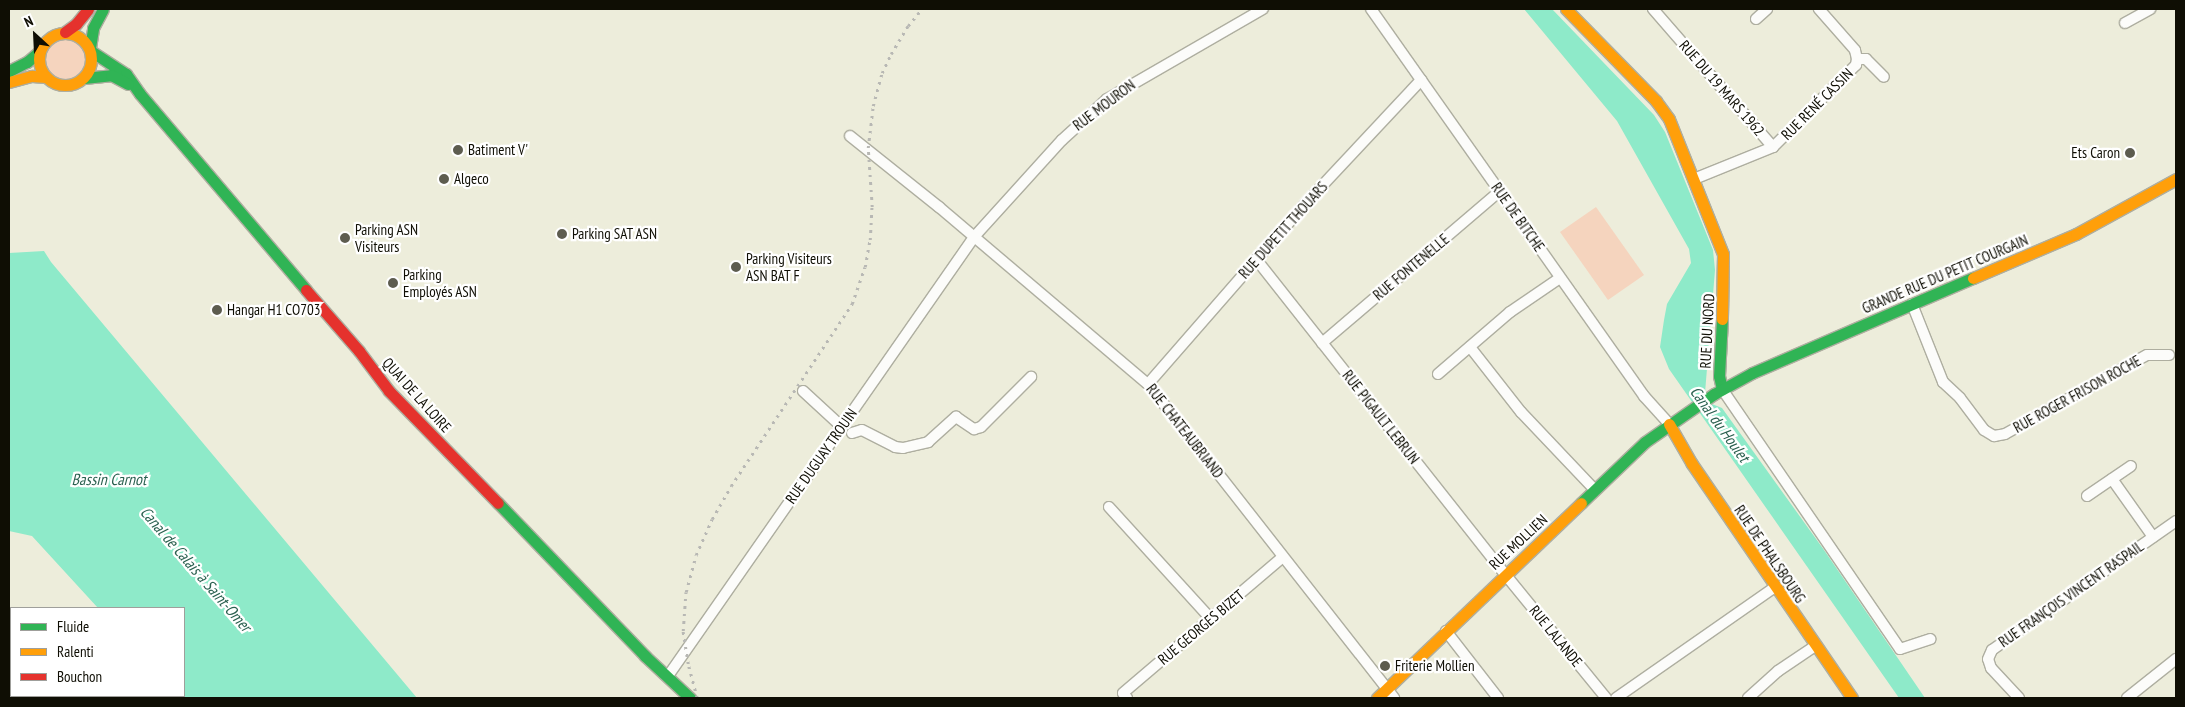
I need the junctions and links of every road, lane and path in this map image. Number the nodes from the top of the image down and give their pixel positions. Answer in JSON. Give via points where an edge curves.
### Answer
{"nodes":[{"id":1,"x":88,"y":9,"type":"edge"},
{"id":2,"x":103,"y":9,"type":"edge"},
{"id":3,"x":1263,"y":9,"type":"edge"},
{"id":4,"x":1371,"y":9,"type":"edge"},
{"id":5,"x":1566,"y":9,"type":"edge"},
{"id":6,"x":1653,"y":9,"type":"edge"},
{"id":7,"x":1767,"y":9,"type":"edge"},
{"id":8,"x":1819,"y":9,"type":"edge"},
{"id":9,"x":2150,"y":9,"type":"edge"},
{"id":10,"x":1756,"y":18,"type":"dead end"},
{"id":11,"x":2125,"y":23,"type":"dead end"},
{"id":12,"x":65,"y":32,"type":"junction"},
{"id":13,"x":90,"y":50,"type":"junction"},
{"id":14,"x":40,"y":51,"type":"junction"},
{"id":15,"x":1857,"y":59,"type":"junction"},
{"id":16,"x":9,"y":71,"type":"edge"},
{"id":17,"x":46,"y":77,"type":"junction"},
{"id":18,"x":1884,"y":77,"type":"dead end"},
{"id":19,"x":84,"y":78,"type":"junction"},
{"id":20,"x":1421,"y":80,"type":"junction"},
{"id":21,"x":9,"y":82,"type":"edge"},
{"id":22,"x":140,"y":94,"type":"junction"},
{"id":23,"x":850,"y":136,"type":"dead end"},
{"id":24,"x":1773,"y":148,"type":"junction"},
{"id":25,"x":1694,"y":178,"type":"junction"},
{"id":26,"x":2176,"y":179,"type":"edge"},
{"id":27,"x":1500,"y":191,"type":"junction"},
{"id":28,"x":974,"y":237,"type":"junction"},
{"id":29,"x":1256,"y":259,"type":"junction"},
{"id":30,"x":1560,"y":278,"type":"junction"},
{"id":31,"x":1912,"y":304,"type":"junction"},
{"id":32,"x":1322,"y":342,"type":"junction"},
{"id":33,"x":1470,"y":347,"type":"junction"},
{"id":34,"x":2169,"y":355,"type":"dead end"},
{"id":35,"x":1438,"y":374,"type":"dead end"},
{"id":36,"x":1031,"y":377,"type":"dead end"},
{"id":37,"x":1148,"y":384,"type":"junction"},
{"id":38,"x":1722,"y":389,"type":"junction"},
{"id":39,"x":803,"y":391,"type":"dead end"},
{"id":40,"x":1710,"y":397,"type":"joint"},
{"id":41,"x":1669,"y":424,"type":"junction"},
{"id":42,"x":841,"y":426,"type":"junction"},
{"id":43,"x":852,"y":433,"type":"dead end"},
{"id":44,"x":2131,"y":466,"type":"dead end"},
{"id":45,"x":2112,"y":479,"type":"junction"},
{"id":46,"x":1595,"y":490,"type":"junction"},
{"id":47,"x":2087,"y":496,"type":"dead end"},
{"id":48,"x":1109,"y":507,"type":"dead end"},
{"id":49,"x":2176,"y":521,"type":"edge"},
{"id":50,"x":2153,"y":537,"type":"junction"},
{"id":51,"x":1283,"y":557,"type":"junction"},
{"id":52,"x":1506,"y":575,"type":"junction"},
{"id":53,"x":1775,"y":587,"type":"junction"},
{"id":54,"x":1211,"y":619,"type":"junction"},
{"id":55,"x":1446,"y":632,"type":"junction"},
{"id":56,"x":1930,"y":639,"type":"dead end"},
{"id":57,"x":1815,"y":646,"type":"junction"},
{"id":58,"x":2176,"y":659,"type":"edge"},
{"id":59,"x":668,"y":676,"type":"junction"},
{"id":60,"x":1391,"y":693,"type":"edge"},
{"id":61,"x":690,"y":698,"type":"edge"},
{"id":62,"x":1128,"y":698,"type":"edge"},
{"id":63,"x":1377,"y":698,"type":"edge"},
{"id":64,"x":1498,"y":698,"type":"edge"},
{"id":65,"x":1606,"y":698,"type":"edge"},
{"id":66,"x":1616,"y":698,"type":"edge"},
{"id":67,"x":1748,"y":698,"type":"edge"},
{"id":68,"x":1852,"y":698,"type":"edge"},
{"id":69,"x":2019,"y":698,"type":"edge"},
{"id":70,"x":2127,"y":698,"type":"edge"}],
"edges":[{"from":1,"to":12,"type":"street"},
{"from":2,"to":13,"type":"street","via":[[93,28]]},
{"from":3,"to":28,"type":"street","name":"RUE MOURON","via":[[1107,99],[1062,140]]},
{"from":4,"to":20,"type":"street","name":"RUE DE BITCHE"},
{"from":5,"to":25,"type":"street","name":"RUE DU NORD","via":[[1660,107]]},
{"from":6,"to":24,"type":"street","name":"RUE DU 19 MARS 1962"},
{"from":7,"to":10,"type":"street"},
{"from":8,"to":15,"type":"street","name":"RUE RENÉ CASSIN","via":[[1855,50]]},
{"from":9,"to":11,"type":"street"},
{"from":12,"to":13,"type":"street","via":[[78,35]]},
{"from":12,"to":14,"type":"street","via":[[48,38]]},
{"from":13,"to":19,"type":"street","via":[[91,65]]},
{"from":13,"to":22,"type":"street","name":"QUAI DE LA LOIRE","via":[[122,69]]},
{"from":14,"to":16,"type":"street"},
{"from":14,"to":17,"type":"street","via":[[40,67]]},
{"from":15,"to":18,"type":"street","name":"RUE RENÉ CASSIN","via":[[1866,59]]},
{"from":15,"to":24,"type":"street","name":"RUE RENÉ CASSIN","via":[[1856,65]]},
{"from":17,"to":19,"type":"street","via":[[64,85],[75,84]]},
{"from":17,"to":21,"type":"street","via":[[32,76]]},
{"from":19,"to":22,"type":"street","name":"QUAI DE LA LOIRE","via":[[114,75]]},
{"from":20,"to":27,"type":"street","name":"RUE DE BITCHE"},
{"from":20,"to":29,"type":"street","name":"RUE DUPETIT THOUARS"},
{"from":22,"to":59,"type":"street","name":"QUAI DE LA LOIRE","via":[[355,346],[389,391]]},
{"from":23,"to":28,"type":"street","name":"RUE CHATEAUBRIAND"},
{"from":24,"to":25,"type":"street","name":"RUE DU 19 MARS 1962"},
{"from":25,"to":38,"type":"street","name":"RUE DU NORD","via":[[1724,264],[1719,376]]},
{"from":26,"to":31,"type":"street","name":"GRANDE RUE DU PETIT COURGAIN","via":[[2083,231]]},
{"from":27,"to":30,"type":"street","name":"RUE DE BITCHE"},
{"from":27,"to":32,"type":"street","name":"RUE FONTENELLE"},
{"from":28,"to":37,"type":"street","name":"RUE CHATEAUBRIAND"},
{"from":28,"to":42,"type":"street","name":"RUE DUGUAY TROUIN"},
{"from":29,"to":32,"type":"street","name":"RUE PIGAULT LEBRUN"},
{"from":29,"to":37,"type":"street","name":"RUE DUPETIT THOUARS"},
{"from":30,"to":33,"type":"street","via":[[1515,308]]},
{"from":30,"to":41,"type":"street","name":"RUE DE BITCHE","via":[[1644,396]]},
{"from":31,"to":34,"type":"street","name":"RUE ROGER FRISON ROCHE","via":[[1942,382],[1960,398],[1984,430],[1994,436],[2005,434],[2147,355]]},
{"from":31,"to":38,"type":"street","name":"GRANDE RUE DU PETIT COURGAIN"},
{"from":32,"to":52,"type":"street","name":"RUE PIGAULT LEBRUN"},
{"from":33,"to":35,"type":"street"},
{"from":33,"to":46,"type":"street","via":[[1521,412]]},
{"from":36,"to":43,"type":"street","via":[[981,427],[974,429],[956,417],[928,442],[903,448],[862,430]]},
{"from":37,"to":51,"type":"street","name":"RUE CHATEAUBRIAND"},
{"from":38,"to":40,"type":"street","name":"GRANDE RUE DU PETIT COURGAIN"},
{"from":38,"to":56,"type":"street","name":"RUE DU NORD","via":[[1900,649]]},
{"from":39,"to":42,"type":"street"},
{"from":40,"to":41,"type":"street","name":"RUE MOLLIEN"},
{"from":41,"to":46,"type":"street","name":"RUE MOLLIEN","via":[[1645,442]]},
{"from":41,"to":53,"type":"street","name":"RUE DE PHALSBOURG","via":[[1692,464]]},
{"from":42,"to":59,"type":"street","name":"RUE DUGUAY TROUIN"},
{"from":44,"to":45,"type":"street"},
{"from":45,"to":47,"type":"street"},
{"from":45,"to":50,"type":"street"},
{"from":46,"to":52,"type":"street","name":"RUE MOLLIEN"},
{"from":48,"to":54,"type":"street"},
{"from":49,"to":50,"type":"street","name":"RUE FRANÇOIS VINCENT RASPAIL"},
{"from":50,"to":69,"type":"street","name":"RUE FRANÇOIS VINCENT RASPAIL","via":[[1992,650],[1988,659],[1991,668]]},
{"from":51,"to":54,"type":"street","name":"RUE GEORGES BIZET"},
{"from":51,"to":60,"type":"street","name":"RUE CHATEAUBRIAND"},
{"from":52,"to":55,"type":"street","name":"RUE MOLLIEN"},
{"from":52,"to":65,"type":"street","name":"RUE LALANDE"},
{"from":53,"to":57,"type":"street","name":"RUE DE PHALSBOURG"},
{"from":53,"to":66,"type":"street"},
{"from":54,"to":62,"type":"street","name":"RUE GEORGES BIZET","via":[[1123,693]]},
{"from":55,"to":60,"type":"street","name":"RUE MOLLIEN"},
{"from":55,"to":64,"type":"street"},
{"from":57,"to":67,"type":"street","via":[[1778,671]]},
{"from":57,"to":68,"type":"street","name":"RUE DE PHALSBOURG"},
{"from":58,"to":70,"type":"street"},
{"from":59,"to":61,"type":"street","name":"QUAI DE LA LOIRE"},
{"from":60,"to":63,"type":"street","name":"RUE MOLLIEN"}]}
